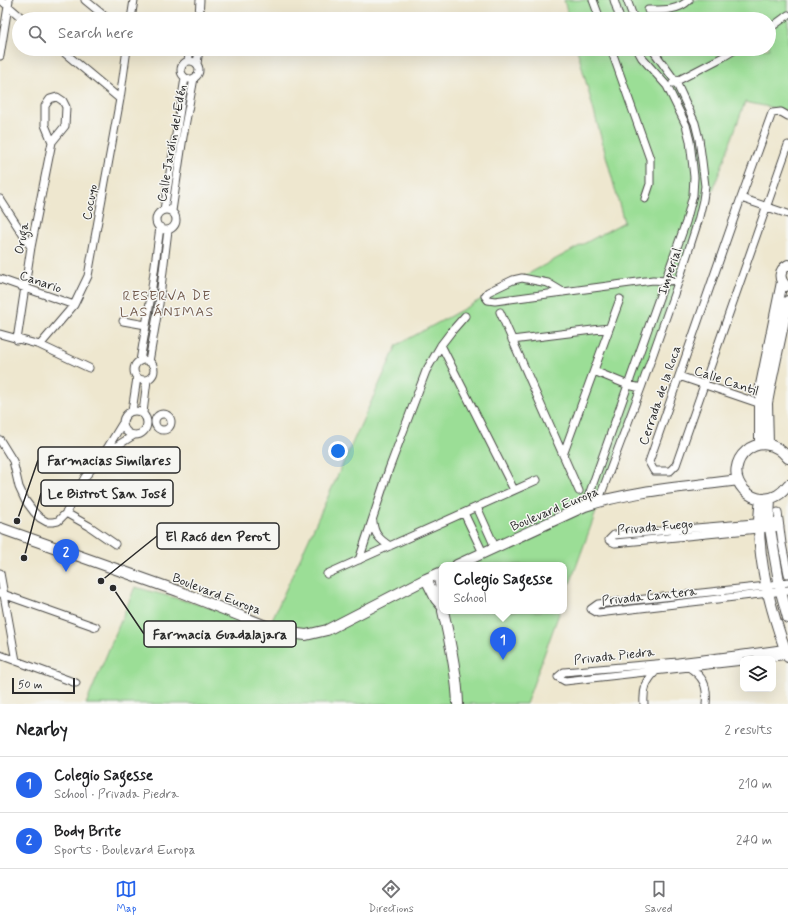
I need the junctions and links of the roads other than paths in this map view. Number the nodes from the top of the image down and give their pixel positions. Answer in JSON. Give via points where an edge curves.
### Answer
{"nodes":[{"id":1,"x":1,"y":0,"type":"edge"},
{"id":2,"x":85,"y":0,"type":"edge"},
{"id":3,"x":134,"y":0,"type":"edge"},
{"id":4,"x":200,"y":0,"type":"edge"},
{"id":5,"x":594,"y":0,"type":"edge"},
{"id":6,"x":614,"y":0,"type":"edge"},
{"id":7,"x":627,"y":0,"type":"edge"},
{"id":8,"x":689,"y":0,"type":"edge"},
{"id":9,"x":9,"y":4,"type":"edge"},
{"id":10,"x":648,"y":10,"type":"dead end"},
{"id":11,"x":16,"y":12,"type":"edge"},
{"id":12,"x":100,"y":12,"type":"edge"},
{"id":13,"x":132,"y":12,"type":"edge"},
{"id":14,"x":199,"y":12,"type":"edge"},
{"id":15,"x":598,"y":12,"type":"edge"},
{"id":16,"x":618,"y":12,"type":"edge"},
{"id":17,"x":631,"y":12,"type":"edge"},
{"id":18,"x":788,"y":15,"type":"edge"},
{"id":19,"x":776,"y":24,"type":"edge"},
{"id":20,"x":0,"y":56,"type":"edge"},
{"id":21,"x":68,"y":56,"type":"edge"},
{"id":22,"x":126,"y":56,"type":"edge"},
{"id":23,"x":189,"y":56,"type":"edge"},
{"id":24,"x":198,"y":56,"type":"edge"},
{"id":25,"x":613,"y":56,"type":"edge"},
{"id":26,"x":641,"y":56,"type":"edge"},
{"id":27,"x":657,"y":56,"type":"edge"},
{"id":28,"x":725,"y":56,"type":"edge"},
{"id":29,"x":188,"y":61,"type":"junction"},
{"id":30,"x":197,"y":64,"type":"junction"},
{"id":31,"x":185,"y":78,"type":"junction"},
{"id":32,"x":194,"y":78,"type":"junction"},
{"id":33,"x":676,"y":82,"type":"junction"},
{"id":34,"x":667,"y":86,"type":"junction"},
{"id":35,"x":120,"y":99,"type":"junction"},
{"id":36,"x":788,"y":116,"type":"edge"},
{"id":37,"x":175,"y":135,"type":"junction"},
{"id":38,"x":183,"y":137,"type":"junction"},
{"id":39,"x":52,"y":142,"type":"junction"},
{"id":40,"x":788,"y":145,"type":"edge"},
{"id":41,"x":741,"y":198,"type":"junction"},
{"id":42,"x":0,"y":199,"type":"edge"},
{"id":43,"x":645,"y":199,"type":"dead end"},
{"id":44,"x":766,"y":207,"type":"junction"},
{"id":45,"x":164,"y":210,"type":"junction"},
{"id":46,"x":172,"y":212,"type":"junction"},
{"id":47,"x":788,"y":214,"type":"edge"},
{"id":48,"x":160,"y":227,"type":"junction"},
{"id":49,"x":168,"y":230,"type":"junction"},
{"id":50,"x":31,"y":247,"type":"junction"},
{"id":51,"x":788,"y":265,"type":"edge"},
{"id":52,"x":0,"y":279,"type":"edge"},
{"id":53,"x":679,"y":280,"type":"junction"},
{"id":54,"x":666,"y":281,"type":"junction"},
{"id":55,"x":785,"y":284,"type":"edge"},
{"id":56,"x":25,"y":288,"type":"junction"},
{"id":57,"x":563,"y":292,"type":"junction"},
{"id":58,"x":620,"y":299,"type":"dead end"},
{"id":59,"x":788,"y":301,"type":"edge"},
{"id":60,"x":150,"y":302,"type":"junction"},
{"id":61,"x":159,"y":304,"type":"junction"},
{"id":62,"x":74,"y":305,"type":"junction"},
{"id":63,"x":500,"y":312,"type":"dead end"},
{"id":64,"x":465,"y":316,"type":"dead end"},
{"id":65,"x":122,"y":321,"type":"dead end"},
{"id":66,"x":779,"y":322,"type":"junction"},
{"id":67,"x":146,"y":325,"type":"junction"},
{"id":68,"x":609,"y":328,"type":"junction"},
{"id":69,"x":0,"y":334,"type":"edge"},
{"id":70,"x":17,"y":340,"type":"junction"},
{"id":71,"x":512,"y":340,"type":"junction"},
{"id":72,"x":40,"y":345,"type":"junction"},
{"id":73,"x":441,"y":345,"type":"junction"},
{"id":74,"x":140,"y":361,"type":"junction"},
{"id":75,"x":149,"y":362,"type":"junction"},
{"id":76,"x":89,"y":368,"type":"dead end"},
{"id":77,"x":594,"y":371,"type":"junction"},
{"id":78,"x":679,"y":376,"type":"junction"},
{"id":79,"x":137,"y":378,"type":"junction"},
{"id":80,"x":146,"y":380,"type":"junction"},
{"id":81,"x":704,"y":384,"type":"junction"},
{"id":82,"x":628,"y":385,"type":"junction"},
{"id":83,"x":641,"y":388,"type":"junction"},
{"id":84,"x":763,"y":405,"type":"junction"},
{"id":85,"x":132,"y":411,"type":"junction"},
{"id":86,"x":143,"y":413,"type":"junction"},
{"id":87,"x":122,"y":424,"type":"junction"},
{"id":88,"x":134,"y":435,"type":"junction"},
{"id":89,"x":0,"y":440,"type":"edge"},
{"id":90,"x":764,"y":444,"type":"junction"},
{"id":91,"x":786,"y":454,"type":"edge"},
{"id":92,"x":102,"y":455,"type":"junction"},
{"id":93,"x":563,"y":455,"type":"junction"},
{"id":94,"x":536,"y":480,"type":"dead end"},
{"id":95,"x":738,"y":480,"type":"junction"},
{"id":96,"x":788,"y":485,"type":"edge"},
{"id":97,"x":514,"y":490,"type":"junction"},
{"id":98,"x":579,"y":491,"type":"dead end"},
{"id":99,"x":766,"y":499,"type":"junction"},
{"id":100,"x":598,"y":502,"type":"junction"},
{"id":101,"x":585,"y":506,"type":"junction"},
{"id":102,"x":477,"y":507,"type":"junction"},
{"id":103,"x":778,"y":512,"type":"dead end"},
{"id":104,"x":66,"y":513,"type":"junction"},
{"id":105,"x":464,"y":513,"type":"junction"},
{"id":106,"x":373,"y":520,"type":"junction"},
{"id":107,"x":775,"y":524,"type":"junction"},
{"id":108,"x":759,"y":525,"type":"junction"},
{"id":109,"x":0,"y":528,"type":"edge"},
{"id":110,"x":705,"y":531,"type":"junction"},
{"id":111,"x":115,"y":544,"type":"dead end"},
{"id":112,"x":390,"y":546,"type":"junction"},
{"id":113,"x":495,"y":547,"type":"junction"},
{"id":114,"x":483,"y":553,"type":"junction"},
{"id":115,"x":359,"y":560,"type":"junction"},
{"id":116,"x":464,"y":562,"type":"edge"},
{"id":117,"x":0,"y":573,"type":"edge"},
{"id":118,"x":439,"y":573,"type":"edge"},
{"id":119,"x":326,"y":574,"type":"dead end"},
{"id":120,"x":788,"y":574,"type":"edge"},
{"id":121,"x":426,"y":579,"type":"junction"},
{"id":122,"x":784,"y":587,"type":"edge"},
{"id":123,"x":768,"y":590,"type":"junction"},
{"id":124,"x":707,"y":592,"type":"junction"},
{"id":125,"x":2,"y":594,"type":"edge"},
{"id":126,"x":651,"y":598,"type":"junction"},
{"id":127,"x":709,"y":600,"type":"junction"},
{"id":128,"x":439,"y":603,"type":"edge"},
{"id":129,"x":652,"y":607,"type":"junction"},
{"id":130,"x":444,"y":614,"type":"edge"},
{"id":131,"x":788,"y":618,"type":"edge"},
{"id":132,"x":96,"y":627,"type":"dead end"},
{"id":133,"x":787,"y":653,"type":"edge"},
{"id":134,"x":0,"y":655,"type":"edge"},
{"id":135,"x":772,"y":656,"type":"edge"},
{"id":136,"x":739,"y":659,"type":"edge"},
{"id":137,"x":16,"y":661,"type":"junction"},
{"id":138,"x":665,"y":662,"type":"junction"},
{"id":139,"x":678,"y":662,"type":"junction"},
{"id":140,"x":689,"y":667,"type":"junction"},
{"id":141,"x":611,"y":668,"type":"junction"},
{"id":142,"x":656,"y":671,"type":"junction"},
{"id":143,"x":611,"y":676,"type":"junction"},
{"id":144,"x":76,"y":682,"type":"dead end"},
{"id":145,"x":458,"y":704,"type":"edge"},
{"id":146,"x":644,"y":704,"type":"edge"},
{"id":147,"x":706,"y":704,"type":"edge"}],
"edges":[{"from":1,"to":9,"type":"street"},
{"from":2,"to":12,"type":"street"},
{"from":3,"to":13,"type":"street"},
{"from":4,"to":14,"type":"street"},
{"from":5,"to":15,"type":"street"},
{"from":6,"to":16,"type":"street"},
{"from":7,"to":17,"type":"street"},
{"from":8,"to":10,"type":"street","via":[[671,10]]},
{"from":9,"to":11,"type":"street"},
{"from":9,"to":20,"type":"street"},
{"from":18,"to":19,"type":"street"},
{"from":21,"to":35,"type":"street"},
{"from":22,"to":35,"type":"street","name":"Cocuyo"},
{"from":23,"to":29,"type":"street"},
{"from":24,"to":30,"type":"street"},
{"from":25,"to":43,"type":"street","via":[[650,159],[650,184]]},
{"from":26,"to":34,"type":"street"},
{"from":27,"to":33,"type":"street","name":"Imperial"},
{"from":28,"to":33,"type":"street"},
{"from":29,"to":30,"type":"street"},
{"from":29,"to":31,"type":"street","via":[[183,64],[181,70]]},
{"from":30,"to":32,"type":"street","via":[[199,72]]},
{"from":31,"to":32,"type":"street"},
{"from":31,"to":37,"type":"street","name":"Calle Jardín del Edén"},
{"from":32,"to":38,"type":"street","name":"Calle Jardín del Edén"},
{"from":33,"to":34,"type":"street"},
{"from":33,"to":53,"type":"street","name":"Imperial","via":[[695,123],[704,186],[704,200]]},
{"from":34,"to":54,"type":"street","via":[[686,125],[694,177],[693,195],[686,222]]},
{"from":35,"to":62,"type":"street","name":"Cocuyo","via":[[88,276]]},
{"from":36,"to":41,"type":"street","name":"Cerrada de la Roca","via":[[781,112],[772,113]]},
{"from":37,"to":38,"type":"street"},
{"from":37,"to":45,"type":"street","name":"Calle Jardín del Edén"},
{"from":38,"to":46,"type":"street","name":"Calle Jardín del Edén"},
{"from":39,"to":39,"type":"street","via":[[65,126],[66,107],[57,97],[50,99],[45,106],[45,124]]},
{"from":39,"to":50,"type":"street","name":"Oruga"},
{"from":40,"to":44,"type":"street","name":"Cerrada de la Roca"},
{"from":41,"to":44,"type":"street"},
{"from":41,"to":78,"type":"street","name":"Cerrada de la Roca"},
{"from":42,"to":50,"type":"street"},
{"from":44,"to":47,"type":"street"},
{"from":44,"to":81,"type":"street","name":"Cerrada de la Roca"},
{"from":45,"to":46,"type":"street"},
{"from":45,"to":48,"type":"street","via":[[157,216],[156,222]]},
{"from":46,"to":49,"type":"street","via":[[176,220],[174,226]]},
{"from":48,"to":49,"type":"street"},
{"from":48,"to":60,"type":"street"},
{"from":49,"to":61,"type":"street"},
{"from":50,"to":56,"type":"street","name":"Oruga"},
{"from":51,"to":55,"type":"main road","via":[[781,271],[781,278]]},
{"from":52,"to":56,"type":"street","name":"Canario"},
{"from":53,"to":54,"type":"street"},
{"from":53,"to":83,"type":"street","name":"Imperial"},
{"from":54,"to":57,"type":"street","via":[[654,280]]},
{"from":54,"to":82,"type":"street"},
{"from":55,"to":66,"type":"main road"},
{"from":56,"to":62,"type":"street","name":"Canario"},
{"from":56,"to":70,"type":"street","name":"Oruga"},
{"from":57,"to":57,"type":"street","via":[[495,301],[488,300],[485,296],[488,292],[522,278],[548,283]]},
{"from":58,"to":68,"type":"street"},
{"from":59,"to":66,"type":"main road"},
{"from":60,"to":61,"type":"street"},
{"from":60,"to":67,"type":"street"},
{"from":61,"to":75,"type":"street"},
{"from":62,"to":72,"type":"street","name":"Cocuyo"},
{"from":63,"to":71,"type":"street"},
{"from":64,"to":73,"type":"street"},
{"from":65,"to":67,"type":"street"},
{"from":66,"to":84,"type":"main road"},
{"from":67,"to":74,"type":"street"},
{"from":68,"to":71,"type":"street"},
{"from":68,"to":77,"type":"street"},
{"from":69,"to":70,"type":"street"},
{"from":70,"to":72,"type":"street"},
{"from":71,"to":93,"type":"street"},
{"from":72,"to":76,"type":"street"},
{"from":73,"to":97,"type":"street"},
{"from":73,"to":106,"type":"street","via":[[426,371],[389,469]]},
{"from":74,"to":75,"type":"street"},
{"from":74,"to":79,"type":"street","via":[[134,367]]},
{"from":75,"to":80,"type":"street","via":[[153,367],[153,373]]},
{"from":77,"to":82,"type":"street"},
{"from":77,"to":93,"type":"street"},
{"from":78,"to":81,"type":"street","name":"Calle Cantil"},
{"from":78,"to":81,"type":"street","name":"Cerrada de la Roca","via":[[649,462],[654,472],[670,472],[676,464]]},
{"from":79,"to":80,"type":"street"},
{"from":79,"to":85,"type":"street"},
{"from":80,"to":86,"type":"street"},
{"from":81,"to":84,"type":"street","name":"Calle Cantil"},
{"from":82,"to":83,"type":"street"},
{"from":82,"to":101,"type":"street"},
{"from":83,"to":100,"type":"street","name":"Imperial"},
{"from":84,"to":90,"type":"main road"},
{"from":85,"to":86,"type":"street"},
{"from":85,"to":87,"type":"street","via":[[124,416]]},
{"from":86,"to":88,"type":"street","via":[[151,420],[144,431]]},
{"from":87,"to":88,"type":"street","via":[[125,430]]},
{"from":87,"to":92,"type":"street"},
{"from":88,"to":92,"type":"street"},
{"from":89,"to":104,"type":"street","via":[[13,461],[18,487],[34,512],[47,522],[58,521]]},
{"from":90,"to":91,"type":"main road","via":[[776,447]]},
{"from":90,"to":95,"type":"main road","via":[[743,454],[736,471]]},
{"from":92,"to":104,"type":"street","via":[[85,477]]},
{"from":93,"to":98,"type":"street"},
{"from":94,"to":97,"type":"street"},
{"from":95,"to":99,"type":"main road","via":[[747,493]]},
{"from":95,"to":100,"type":"main road","name":"Boulevard Europa","via":[[648,492]]},
{"from":96,"to":99,"type":"main road","via":[[778,495]]},
{"from":97,"to":102,"type":"street"},
{"from":99,"to":107,"type":"main road"},
{"from":99,"to":108,"type":"main road"},
{"from":100,"to":101,"type":"main road","name":"Boulevard Europa"},
{"from":101,"to":113,"type":"main road","name":"Boulevard Europa"},
{"from":102,"to":105,"type":"street"},
{"from":102,"to":113,"type":"street"},
{"from":103,"to":107,"type":"street"},
{"from":104,"to":111,"type":"street"},
{"from":105,"to":112,"type":"street"},
{"from":105,"to":114,"type":"street"},
{"from":106,"to":112,"type":"street","via":[[377,536]]},
{"from":106,"to":115,"type":"street"},
{"from":107,"to":108,"type":"street","name":"Privada Fuego"},
{"from":107,"to":120,"type":"street"},
{"from":107,"to":122,"type":"main road","via":[[773,547]]},
{"from":108,"to":110,"type":"street","name":"Privada Fuego"},
{"from":108,"to":123,"type":"main road","via":[[760,548]]},
{"from":109,"to":121,"type":"main road","name":"Boulevard Europa","via":[[178,591],[281,632],[306,635],[327,630]]},
{"from":110,"to":110,"type":"street","name":"Privada Fuego","via":[[614,535],[609,540],[615,543]]},
{"from":112,"to":115,"type":"street"},
{"from":113,"to":114,"type":"main road","name":"Boulevard Europa"},
{"from":114,"to":116,"type":"main road","name":"Boulevard Europa"},
{"from":115,"to":119,"type":"street"},
{"from":117,"to":125,"type":"street"},
{"from":118,"to":121,"type":"main road","name":"Boulevard Europa"},
{"from":121,"to":128,"type":"main road"},
{"from":122,"to":123,"type":"street","name":"Privada Cantera"},
{"from":122,"to":131,"type":"main road"},
{"from":123,"to":124,"type":"street","name":"Privada Cantera"},
{"from":123,"to":127,"type":"street","name":"Privada Cantera"},
{"from":123,"to":133,"type":"main road"},
{"from":124,"to":126,"type":"street","name":"Privada Cantera"},
{"from":124,"to":127,"type":"street"},
{"from":125,"to":132,"type":"street"},
{"from":125,"to":137,"type":"street"},
{"from":126,"to":129,"type":"street"},
{"from":126,"to":129,"type":"street","name":"Privada Cantera","via":[[598,604],[591,609],[598,613]]},
{"from":127,"to":129,"type":"street","name":"Privada Cantera"},
{"from":130,"to":145,"type":"main road"},
{"from":133,"to":135,"type":"street"},
{"from":133,"to":136,"type":"street","name":"Privada Piedra"},
{"from":134,"to":137,"type":"street"},
{"from":136,"to":139,"type":"street","name":"Privada Piedra"},
{"from":136,"to":140,"type":"street","name":"Privada Piedra"},
{"from":137,"to":144,"type":"street"},
{"from":138,"to":139,"type":"street","name":"Privada Piedra"},
{"from":138,"to":141,"type":"street","name":"Privada Piedra"},
{"from":138,"to":142,"type":"street"},
{"from":139,"to":140,"type":"street"},
{"from":140,"to":142,"type":"street","name":"Privada Piedra"},
{"from":140,"to":147,"type":"street","via":[[704,683]]},
{"from":141,"to":143,"type":"street"},
{"from":141,"to":143,"type":"street","name":"Privada Piedra","via":[[564,672],[558,677],[565,681]]},
{"from":142,"to":143,"type":"street","name":"Privada Piedra"},
{"from":142,"to":146,"type":"street","via":[[646,685]]}]}
